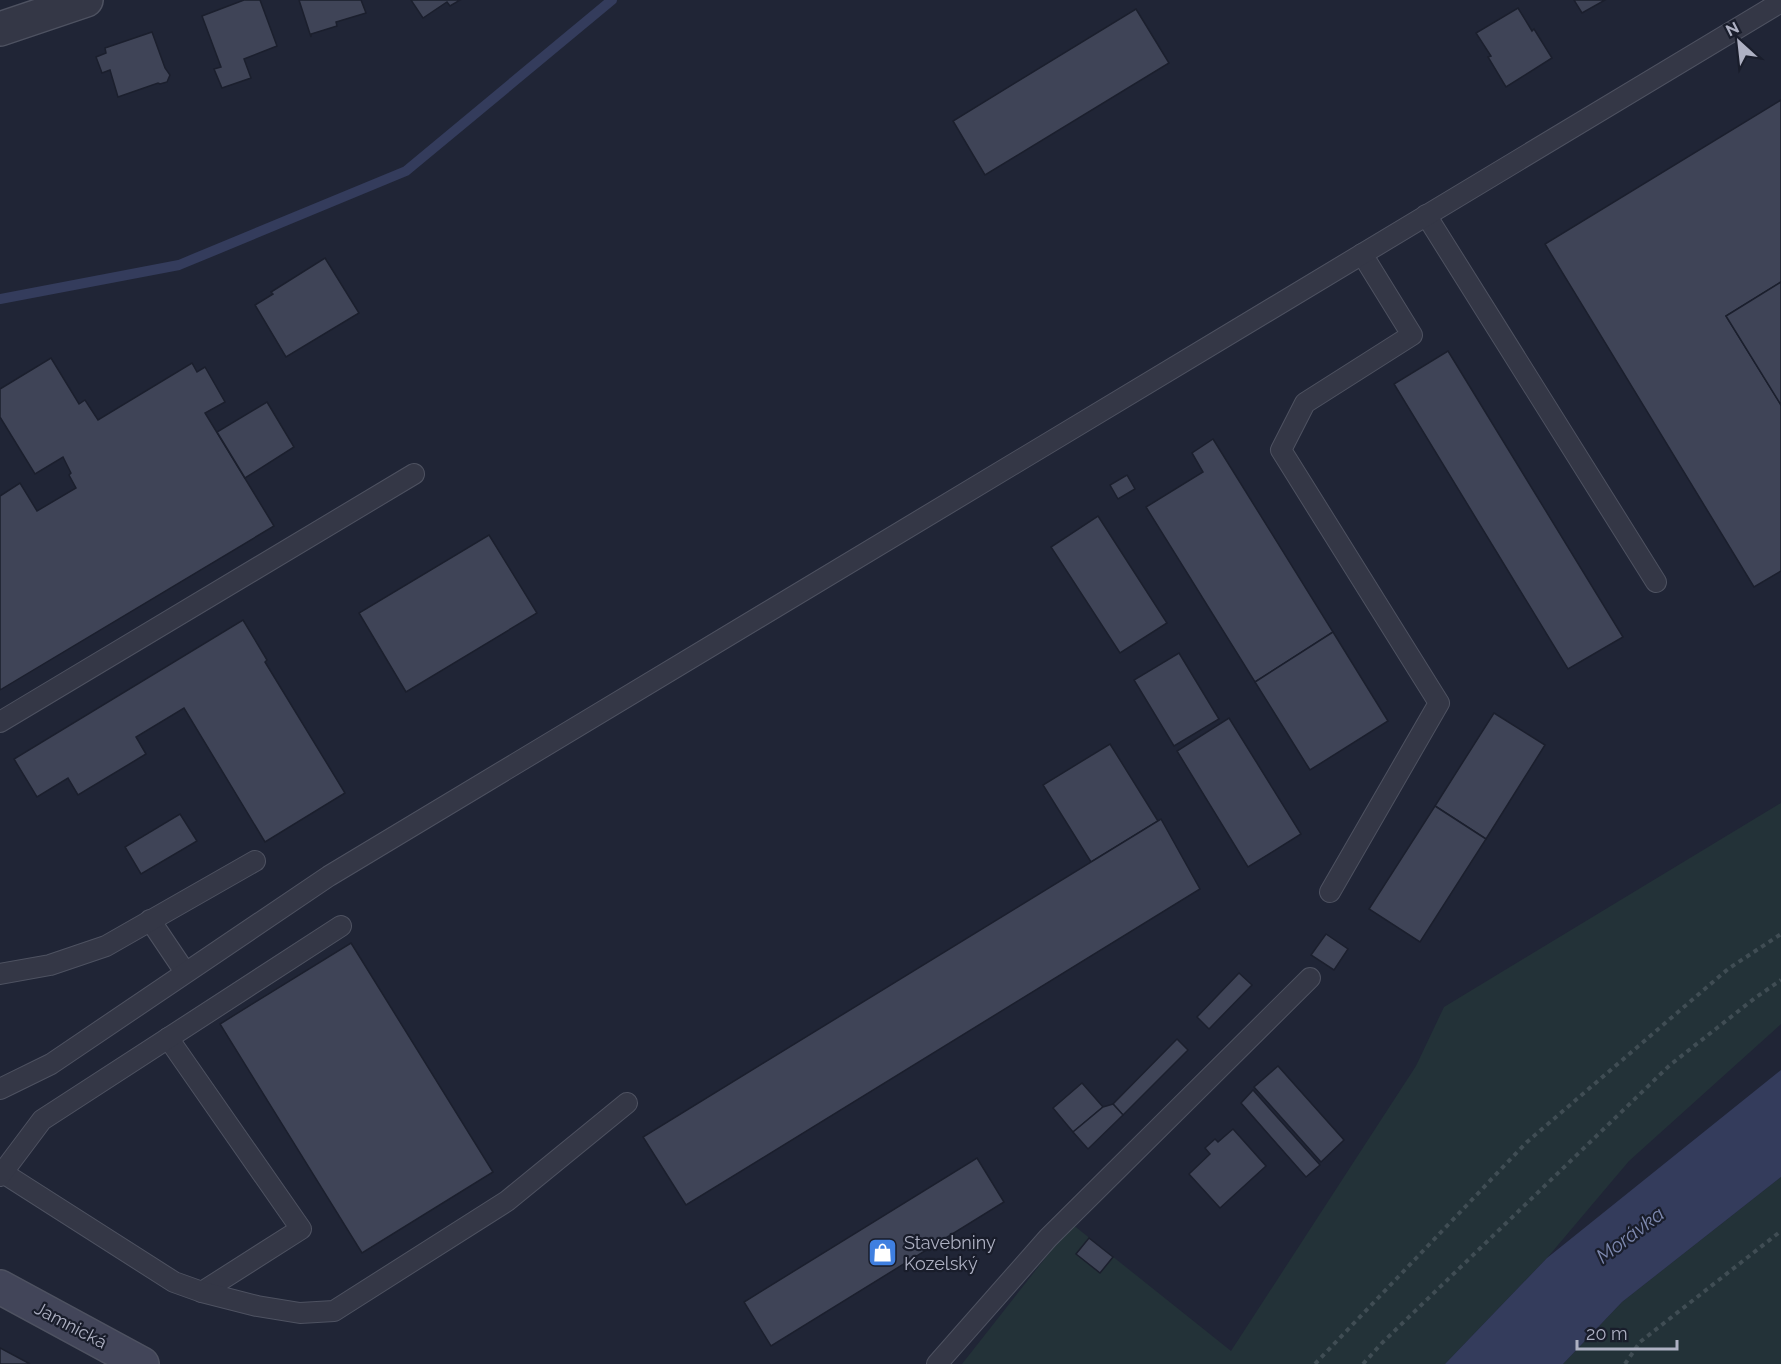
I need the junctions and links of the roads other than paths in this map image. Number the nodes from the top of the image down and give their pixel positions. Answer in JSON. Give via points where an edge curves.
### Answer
{"nodes":[{"id":1,"x":86,"y":0,"type":"edge"},
{"id":2,"x":1781,"y":2,"type":"edge"},
{"id":3,"x":0,"y":29,"type":"edge"},
{"id":4,"x":1426,"y":215,"type":"junction"},
{"id":5,"x":1362,"y":254,"type":"junction"},
{"id":6,"x":414,"y":474,"type":"dead end"},
{"id":7,"x":1656,"y":582,"type":"dead end"},
{"id":8,"x":0,"y":722,"type":"edge"},
{"id":9,"x":255,"y":861,"type":"dead end"},
{"id":10,"x":1330,"y":892,"type":"dead end"},
{"id":11,"x":150,"y":920,"type":"junction"},
{"id":12,"x":341,"y":926,"type":"dead end"},
{"id":13,"x":185,"y":972,"type":"junction"},
{"id":14,"x":0,"y":974,"type":"edge"},
{"id":15,"x":1310,"y":978,"type":"dead end"},
{"id":16,"x":168,"y":1038,"type":"junction"},
{"id":17,"x":0,"y":1089,"type":"edge"},
{"id":18,"x":627,"y":1103,"type":"dead end"},
{"id":19,"x":1,"y":1173,"type":"edge"},
{"id":20,"x":0,"y":1287,"type":"edge"},
{"id":21,"x":202,"y":1292,"type":"junction"},
{"id":22,"x":142,"y":1364,"type":"edge"},
{"id":23,"x":937,"y":1364,"type":"edge"}],
"edges":[{"from":1,"to":3,"type":"street"},
{"from":2,"to":4,"type":"lane"},
{"from":4,"to":5,"type":"lane"},
{"from":4,"to":7,"type":"lane"},
{"from":5,"to":10,"type":"lane","via":[[1412,334],[1305,403],[1281,450],[1440,704]]},
{"from":5,"to":13,"type":"lane","via":[[329,876]]},
{"from":6,"to":8,"type":"lane"},
{"from":9,"to":11,"type":"lane"},
{"from":11,"to":13,"type":"lane"},
{"from":11,"to":14,"type":"lane","via":[[106,946],[50,965]]},
{"from":12,"to":16,"type":"lane"},
{"from":13,"to":17,"type":"lane","via":[[51,1064]]},
{"from":15,"to":23,"type":"lane","via":[[1048,1238]]},
{"from":16,"to":19,"type":"lane","via":[[42,1120]]},
{"from":16,"to":21,"type":"lane","via":[[301,1229]]},
{"from":18,"to":21,"type":"lane","via":[[507,1201],[334,1311],[300,1313]]},
{"from":19,"to":21,"type":"lane","via":[[174,1282]]},
{"from":20,"to":22,"type":"main road","name":"Jamnická"}]}
